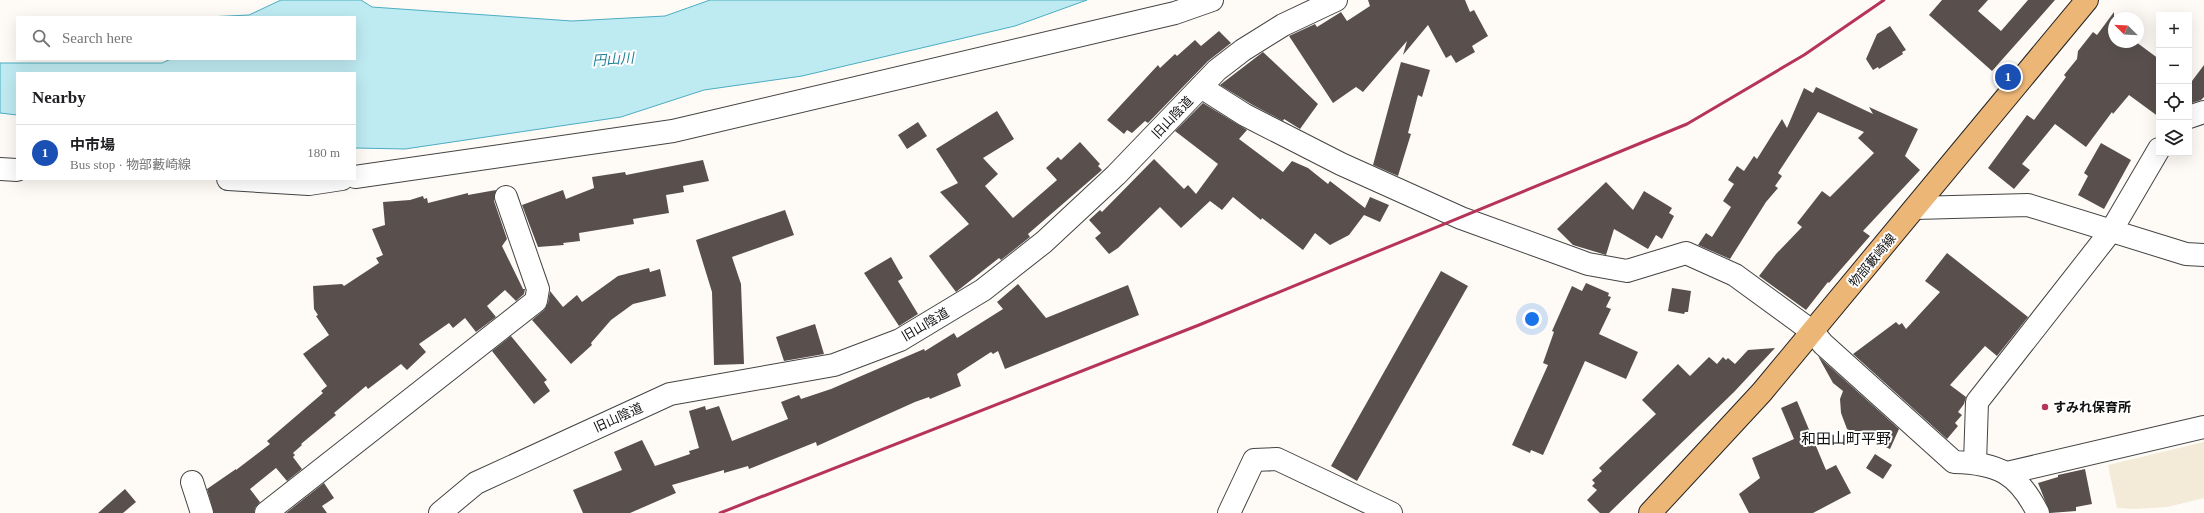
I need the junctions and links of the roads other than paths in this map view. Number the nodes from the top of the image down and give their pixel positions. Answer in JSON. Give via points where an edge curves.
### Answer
{"nodes":[{"id":1,"x":1212,"y":0,"type":"edge"},
{"id":2,"x":1336,"y":0,"type":"edge"},
{"id":3,"x":2087,"y":0,"type":"edge"},
{"id":4,"x":1201,"y":87,"type":"junction"},
{"id":5,"x":2204,"y":112,"type":"edge"},
{"id":6,"x":2192,"y":116,"type":"edge"},
{"id":7,"x":2156,"y":154,"type":"edge"},
{"id":8,"x":0,"y":169,"type":"edge"},
{"id":9,"x":16,"y":170,"type":"edge"},
{"id":10,"x":356,"y":177,"type":"edge"},
{"id":11,"x":244,"y":180,"type":"edge"},
{"id":12,"x":335,"y":180,"type":"edge"},
{"id":13,"x":506,"y":197,"type":"dead end"},
{"id":14,"x":1915,"y":208,"type":"junction"},
{"id":15,"x":2111,"y":231,"type":"junction"},
{"id":16,"x":2204,"y":255,"type":"edge"},
{"id":17,"x":1813,"y":332,"type":"junction"},
{"id":18,"x":2204,"y":427,"type":"edge"},
{"id":19,"x":1975,"y":463,"type":"junction"},
{"id":20,"x":2007,"y":473,"type":"junction"},
{"id":21,"x":192,"y":482,"type":"dead end"},
{"id":22,"x":202,"y":513,"type":"edge"},
{"id":23,"x":266,"y":513,"type":"edge"},
{"id":24,"x":440,"y":513,"type":"edge"},
{"id":25,"x":1230,"y":513,"type":"edge"},
{"id":26,"x":1391,"y":513,"type":"edge"},
{"id":27,"x":1650,"y":513,"type":"edge"},
{"id":28,"x":2038,"y":513,"type":"edge"}],
"edges":[{"from":1,"to":10,"type":"street","via":[[1175,13],[673,131]]},
{"from":2,"to":4,"type":"street","name":"旧山陰道","via":[[1283,25],[1243,50]]},
{"from":3,"to":14,"type":"main road","name":"物部藪崎線"},
{"from":4,"to":17,"type":"street","via":[[1245,115],[1341,164],[1461,218],[1588,264],[1627,271],[1686,253],[1735,275]]},
{"from":4,"to":24,"type":"street","name":"旧山陰道","via":[[1116,175],[1044,242],[983,290],[900,340],[834,365],[670,394],[476,483]]},
{"from":5,"to":6,"type":"street"},
{"from":7,"to":15,"type":"street"},
{"from":8,"to":9,"type":"street"},
{"from":11,"to":12,"type":"street","via":[[309,184]]},
{"from":13,"to":23,"type":"street","via":[[538,289],[536,301]]},
{"from":14,"to":15,"type":"street","via":[[2028,206]]},
{"from":14,"to":17,"type":"main road","name":"物部藪崎線"},
{"from":15,"to":16,"type":"street","via":[[2186,254]]},
{"from":15,"to":19,"type":"street","via":[[1977,402]]},
{"from":17,"to":19,"type":"street","via":[[1823,344],[1954,462]]},
{"from":17,"to":27,"type":"main road","name":"物部藪崎線","via":[[1731,427]]},
{"from":18,"to":20,"type":"street"},
{"from":19,"to":20,"type":"street"},
{"from":20,"to":28,"type":"street","via":[[2028,492]]},
{"from":21,"to":22,"type":"street"},
{"from":25,"to":26,"type":"street","via":[[1254,460],[1277,459]]}]}
